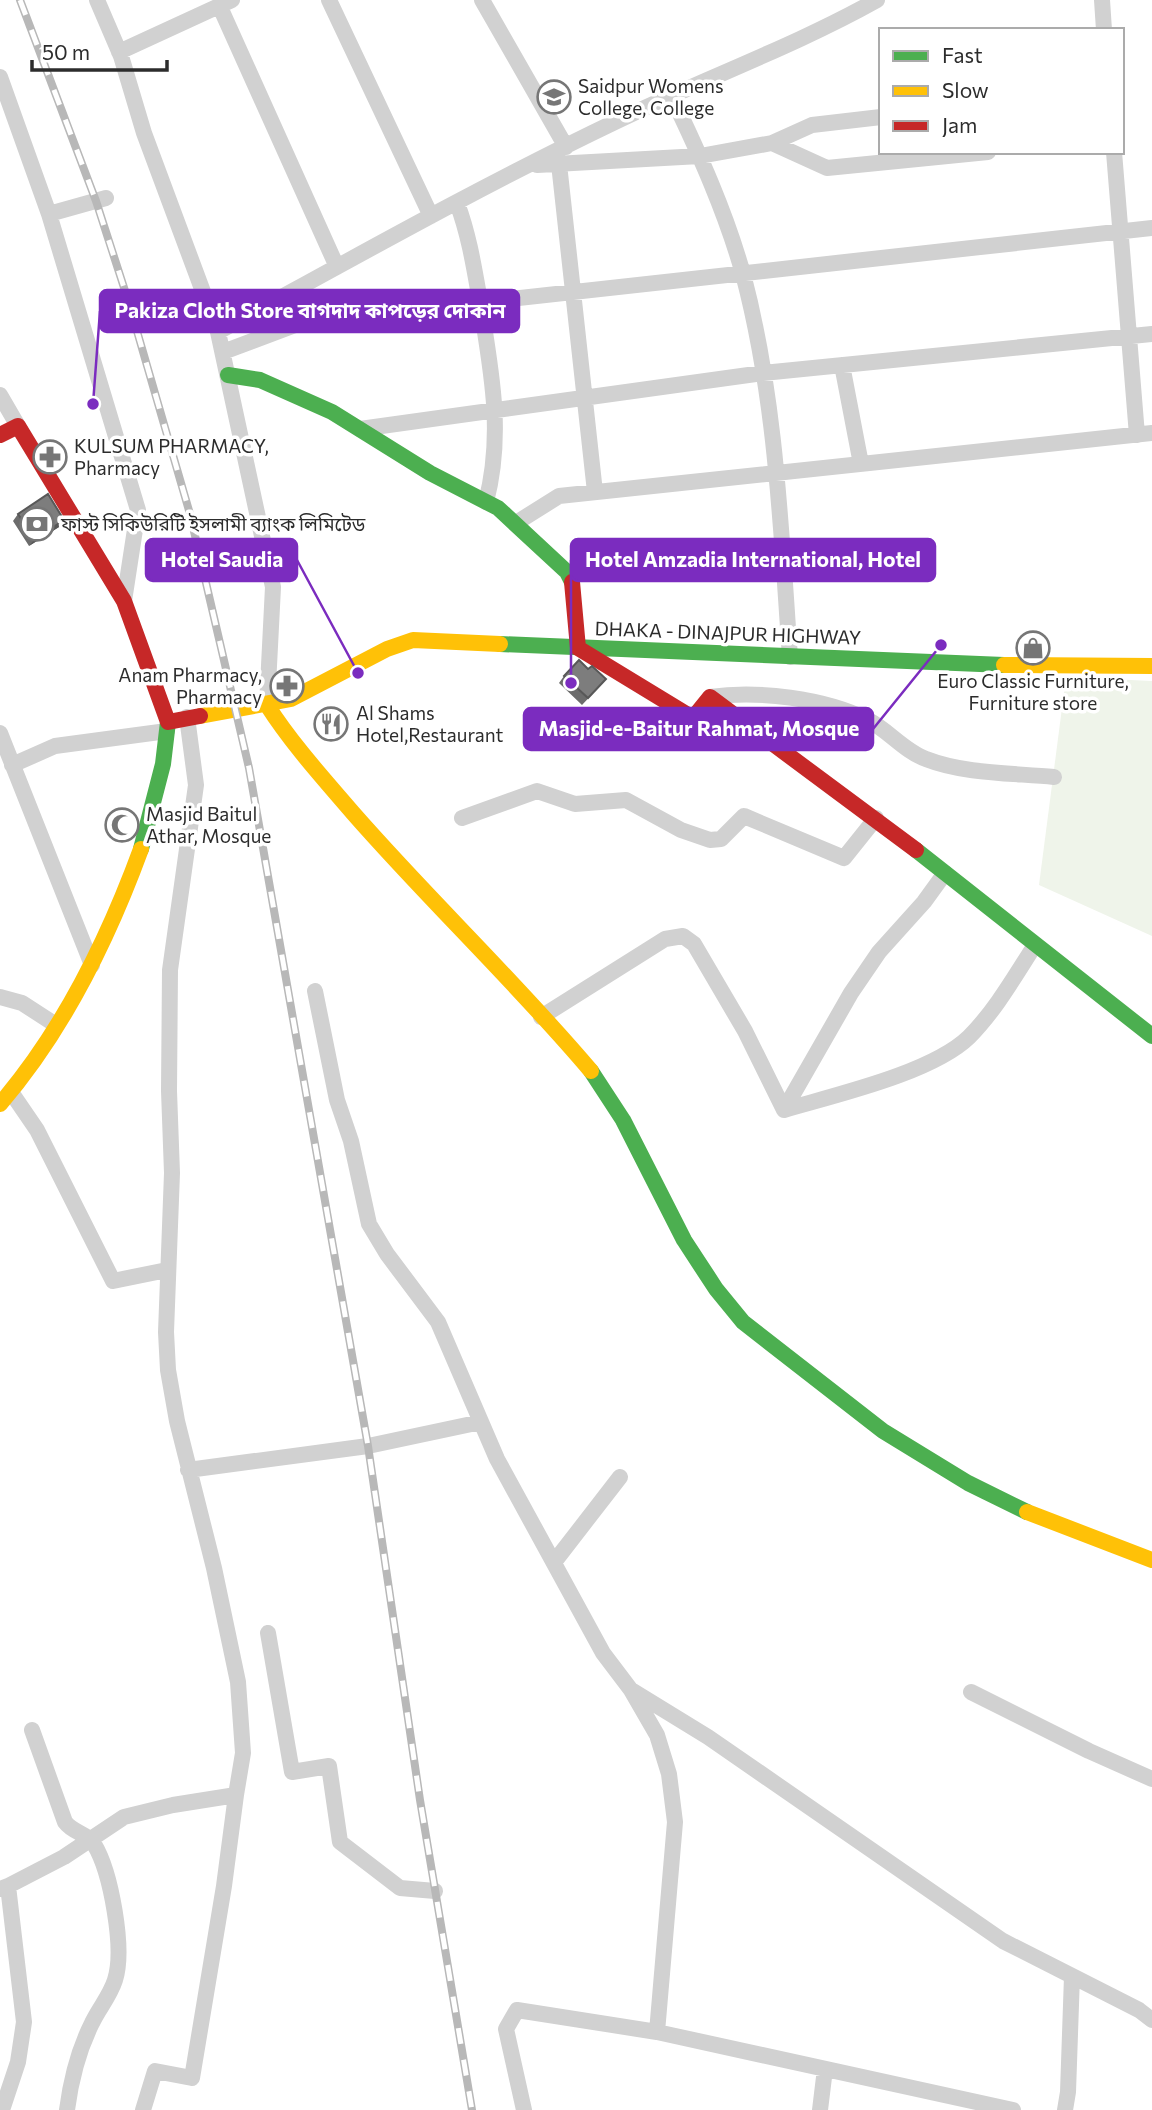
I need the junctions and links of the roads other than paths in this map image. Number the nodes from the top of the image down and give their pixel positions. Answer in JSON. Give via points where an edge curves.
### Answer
{"nodes":[{"id":1,"x":97,"y":0,"type":"edge"},
{"id":2,"x":329,"y":0,"type":"edge"},
{"id":3,"x":482,"y":0,"type":"edge"},
{"id":4,"x":877,"y":0,"type":"edge"},
{"id":5,"x":1102,"y":0,"type":"edge"},
{"id":6,"x":226,"y":3,"type":"edge"},
{"id":7,"x":1104,"y":28,"type":"edge"},
{"id":8,"x":119,"y":52,"type":"junction"},
{"id":9,"x":0,"y":77,"type":"edge"},
{"id":10,"x":672,"y":97,"type":"junction"},
{"id":11,"x":879,"y":117,"type":"edge"},
{"id":12,"x":772,"y":143,"type":"junction"},
{"id":13,"x":566,"y":147,"type":"junction"},
{"id":14,"x":969,"y":154,"type":"edge"},
{"id":15,"x":1114,"y":154,"type":"edge"},
{"id":16,"x":701,"y":156,"type":"junction"},
{"id":17,"x":559,"y":164,"type":"junction"},
{"id":18,"x":527,"y":166,"type":"junction"},
{"id":19,"x":106,"y":198,"type":"dead end"},
{"id":20,"x":457,"y":203,"type":"junction"},
{"id":21,"x":49,"y":214,"type":"junction"},
{"id":22,"x":431,"y":216,"type":"junction"},
{"id":23,"x":1152,"y":228,"type":"edge"},
{"id":24,"x":1122,"y":231,"type":"junction"},
{"id":25,"x":337,"y":267,"type":"junction"},
{"id":26,"x":743,"y":273,"type":"junction"},
{"id":27,"x":573,"y":292,"type":"junction"},
{"id":28,"x":480,"y":303,"type":"junction"},
{"id":29,"x":218,"y":332,"type":"junction"},
{"id":30,"x":1152,"y":334,"type":"edge"},
{"id":31,"x":1129,"y":336,"type":"junction"},
{"id":32,"x":223,"y":352,"type":"junction"},
{"id":33,"x":842,"y":365,"type":"junction"},
{"id":34,"x":763,"y":373,"type":"junction"},
{"id":35,"x":228,"y":375,"type":"junction"},
{"id":36,"x":0,"y":395,"type":"edge"},
{"id":37,"x":584,"y":397,"type":"junction"},
{"id":38,"x":496,"y":410,"type":"junction"},
{"id":39,"x":18,"y":426,"type":"junction"},
{"id":40,"x":360,"y":429,"type":"junction"},
{"id":41,"x":1144,"y":434,"type":"edge"},
{"id":42,"x":0,"y":435,"type":"edge"},
{"id":43,"x":861,"y":464,"type":"junction"},
{"id":44,"x":776,"y":472,"type":"junction"},
{"id":45,"x":595,"y":492,"type":"junction"},
{"id":46,"x":486,"y":502,"type":"junction"},
{"id":47,"x":516,"y":523,"type":"junction"},
{"id":48,"x":124,"y":601,"type":"junction"},
{"id":49,"x":578,"y":648,"type":"junction"},
{"id":50,"x":790,"y":657,"type":"junction"},
{"id":51,"x":1152,"y":666,"type":"edge"},
{"id":52,"x":710,"y":697,"type":"junction"},
{"id":53,"x":267,"y":705,"type":"junction"},
{"id":54,"x":187,"y":717,"type":"junction"},
{"id":55,"x":168,"y":727,"type":"junction"},
{"id":56,"x":0,"y":733,"type":"edge"},
{"id":57,"x":12,"y":765,"type":"junction"},
{"id":58,"x":1054,"y":777,"type":"dead end"},
{"id":59,"x":462,"y":818,"type":"dead end"},
{"id":60,"x":876,"y":818,"type":"junction"},
{"id":61,"x":944,"y":873,"type":"junction"},
{"id":62,"x":1035,"y":945,"type":"junction"},
{"id":63,"x":92,"y":965,"type":"junction"},
{"id":64,"x":315,"y":991,"type":"dead end"},
{"id":65,"x":0,"y":997,"type":"edge"},
{"id":66,"x":541,"y":1017,"type":"junction"},
{"id":67,"x":56,"y":1025,"type":"junction"},
{"id":68,"x":1152,"y":1036,"type":"edge"},
{"id":69,"x":6,"y":1098,"type":"edge"},
{"id":70,"x":784,"y":1110,"type":"junction"},
{"id":71,"x":167,"y":1270,"type":"junction"},
{"id":72,"x":481,"y":1422,"type":"junction"},
{"id":73,"x":188,"y":1470,"type":"junction"},
{"id":74,"x":620,"y":1477,"type":"dead end"},
{"id":75,"x":1152,"y":1560,"type":"edge"},
{"id":76,"x":555,"y":1561,"type":"junction"},
{"id":77,"x":268,"y":1633,"type":"dead end"},
{"id":78,"x":631,"y":1689,"type":"junction"},
{"id":79,"x":971,"y":1692,"type":"dead end"},
{"id":80,"x":32,"y":1730,"type":"dead end"},
{"id":81,"x":1152,"y":1779,"type":"edge"},
{"id":82,"x":236,"y":1795,"type":"junction"},
{"id":83,"x":89,"y":1838,"type":"junction"},
{"id":84,"x":4,"y":1887,"type":"edge"},
{"id":85,"x":435,"y":1891,"type":"dead end"},
{"id":86,"x":1072,"y":1976,"type":"junction"},
{"id":87,"x":1152,"y":2020,"type":"edge"},
{"id":88,"x":657,"y":2032,"type":"junction"},
{"id":89,"x":825,"y":2069,"type":"junction"},
{"id":90,"x":2,"y":2110,"type":"edge"},
{"id":91,"x":67,"y":2110,"type":"edge"},
{"id":92,"x":143,"y":2110,"type":"edge"},
{"id":93,"x":524,"y":2110,"type":"edge"},
{"id":94,"x":820,"y":2110,"type":"edge"},
{"id":95,"x":1013,"y":2110,"type":"edge"},
{"id":96,"x":1065,"y":2110,"type":"edge"}],
"edges":[{"from":1,"to":8,"type":"street"},
{"from":2,"to":22,"type":"street"},
{"from":3,"to":13,"type":"street"},
{"from":4,"to":10,"type":"street","via":[[821,31]]},
{"from":5,"to":7,"type":"street"},
{"from":6,"to":8,"type":"street"},
{"from":6,"to":25,"type":"street"},
{"from":8,"to":29,"type":"street"},
{"from":9,"to":21,"type":"street"},
{"from":10,"to":13,"type":"street"},
{"from":10,"to":16,"type":"street"},
{"from":11,"to":12,"type":"street","via":[[812,125]]},
{"from":12,"to":14,"type":"street","via":[[827,169]]},
{"from":12,"to":16,"type":"street"},
{"from":13,"to":18,"type":"street"},
{"from":15,"to":24,"type":"street"},
{"from":16,"to":17,"type":"street"},
{"from":16,"to":26,"type":"street"},
{"from":17,"to":18,"type":"street"},
{"from":17,"to":27,"type":"street"},
{"from":18,"to":20,"type":"street"},
{"from":19,"to":21,"type":"street"},
{"from":20,"to":22,"type":"street"},
{"from":20,"to":28,"type":"street","via":[[474,258]]},
{"from":21,"to":48,"type":"street","via":[[138,510]]},
{"from":22,"to":25,"type":"street"},
{"from":23,"to":24,"type":"street"},
{"from":24,"to":26,"type":"street"},
{"from":24,"to":31,"type":"street"},
{"from":25,"to":29,"type":"street"},
{"from":26,"to":27,"type":"street"},
{"from":26,"to":34,"type":"street"},
{"from":27,"to":28,"type":"street"},
{"from":27,"to":37,"type":"street"},
{"from":28,"to":32,"type":"street","via":[[303,322]]},
{"from":28,"to":38,"type":"street"},
{"from":29,"to":32,"type":"street"},
{"from":30,"to":31,"type":"street"},
{"from":31,"to":33,"type":"street"},
{"from":31,"to":41,"type":"street"},
{"from":32,"to":35,"type":"street"},
{"from":33,"to":34,"type":"street"},
{"from":33,"to":43,"type":"street"},
{"from":34,"to":37,"type":"street"},
{"from":34,"to":44,"type":"street"},
{"from":35,"to":40,"type":"main road","via":[[260,380]]},
{"from":35,"to":53,"type":"street","via":[[273,587]]},
{"from":36,"to":39,"type":"street"},
{"from":37,"to":38,"type":"street"},
{"from":37,"to":45,"type":"street"},
{"from":38,"to":40,"type":"street"},
{"from":38,"to":46,"type":"street","via":[[494,472]]},
{"from":39,"to":42,"type":"main road"},
{"from":39,"to":48,"type":"main road"},
{"from":40,"to":46,"type":"main road"},
{"from":41,"to":43,"type":"street"},
{"from":43,"to":44,"type":"street"},
{"from":44,"to":45,"type":"street"},
{"from":44,"to":50,"type":"street"},
{"from":45,"to":47,"type":"street","via":[[559,496]]},
{"from":46,"to":47,"type":"main road"},
{"from":47,"to":49,"type":"main road","via":[[567,572],[575,587]]},
{"from":48,"to":55,"type":"main road"},
{"from":49,"to":50,"type":"main road","name":"DHAKA - DINAJPUR HIGHWAY"},
{"from":49,"to":52,"type":"main road","via":[[693,718]]},
{"from":49,"to":53,"type":"main road","name":"DHAKA - DINAJPUR HIGHWAY","via":[[413,640],[291,699]]},
{"from":50,"to":51,"type":"main road","name":"DHAKA - DINAJPUR HIGHWAY"},
{"from":52,"to":58,"type":"street","via":[[744,692],[783,696],[867,720],[924,759]]},
{"from":52,"to":60,"type":"main road"},
{"from":53,"to":54,"type":"main road","name":"DHAKA - DINAJPUR HIGHWAY"},
{"from":53,"to":66,"type":"main road","via":[[282,730],[367,830]]},
{"from":54,"to":55,"type":"main road","name":"DHAKA - DINAJPUR HIGHWAY"},
{"from":54,"to":71,"type":"street","via":[[197,785],[170,970],[172,1173]]},
{"from":55,"to":57,"type":"street","via":[[55,746]]},
{"from":55,"to":63,"type":"main road","via":[[152,811],[120,907]]},
{"from":56,"to":57,"type":"street"},
{"from":57,"to":63,"type":"street"},
{"from":59,"to":60,"type":"street","via":[[537,791],[575,804],[626,800],[710,840],[721,839],[744,816],[844,858]]},
{"from":60,"to":61,"type":"main road"},
{"from":61,"to":62,"type":"main road"},
{"from":61,"to":70,"type":"street","via":[[851,993]]},
{"from":62,"to":68,"type":"main road"},
{"from":62,"to":70,"type":"street","via":[[968,1038],[926,1064]]},
{"from":63,"to":67,"type":"main road"},
{"from":64,"to":72,"type":"street","via":[[369,1224],[438,1322]]},
{"from":65,"to":67,"type":"street","via":[[22,1003]]},
{"from":66,"to":70,"type":"street","via":[[665,939],[683,936],[694,944]]},
{"from":66,"to":75,"type":"main road","via":[[595,1076],[642,1153],[696,1261],[737,1315],[830,1393],[960,1479],[1055,1525]]},
{"from":67,"to":69,"type":"main road"},
{"from":69,"to":71,"type":"street","via":[[37,1130],[113,1282]]},
{"from":71,"to":73,"type":"street","via":[[168,1370]]},
{"from":72,"to":73,"type":"street","via":[[368,1446]]},
{"from":72,"to":76,"type":"street","via":[[496,1459]]},
{"from":73,"to":82,"type":"street","via":[[239,1682],[243,1753]]},
{"from":74,"to":76,"type":"street"},
{"from":76,"to":78,"type":"street","via":[[603,1653]]},
{"from":77,"to":85,"type":"street","via":[[292,1772],[329,1766],[340,1842],[400,1888]]},
{"from":78,"to":86,"type":"street","via":[[1003,1941]]},
{"from":78,"to":88,"type":"street","via":[[657,1735],[669,1774],[675,1822]]},
{"from":79,"to":81,"type":"street"},
{"from":80,"to":83,"type":"street","via":[[65,1822]]},
{"from":82,"to":83,"type":"street","via":[[124,1817]]},
{"from":82,"to":92,"type":"street","via":[[192,2078],[155,2071]]},
{"from":83,"to":84,"type":"street","via":[[36,1874]]},
{"from":83,"to":91,"type":"street","via":[[109,1891],[118,1962],[115,1981],[76,2061]]},
{"from":84,"to":90,"type":"street","via":[[24,2022],[18,2063]]},
{"from":86,"to":87,"type":"street"},
{"from":86,"to":96,"type":"street"},
{"from":88,"to":89,"type":"street"},
{"from":88,"to":93,"type":"street","via":[[517,2010],[506,2029]]},
{"from":89,"to":94,"type":"street"},
{"from":89,"to":95,"type":"street"}]}
